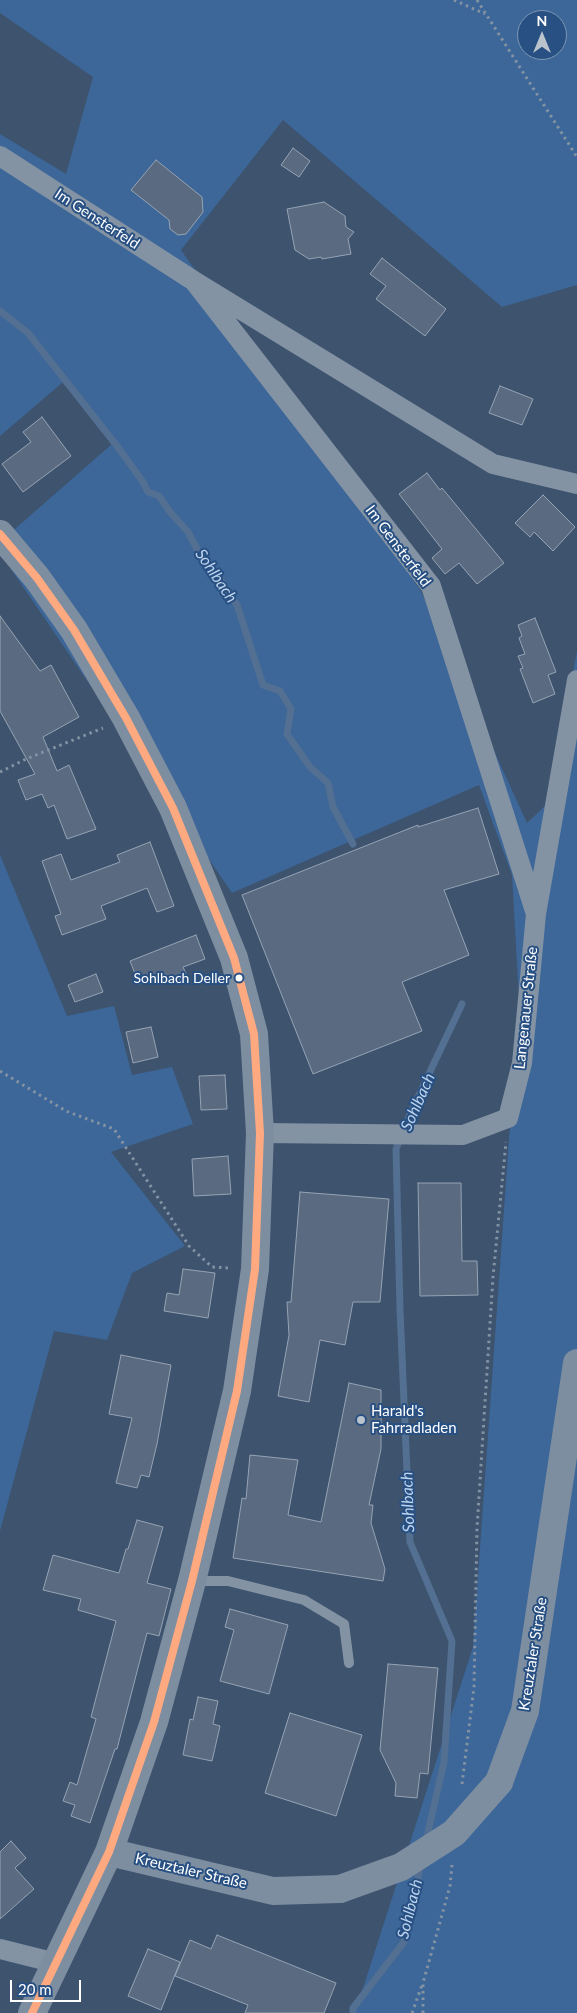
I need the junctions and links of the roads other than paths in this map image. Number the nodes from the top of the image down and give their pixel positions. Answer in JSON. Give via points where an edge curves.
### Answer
{"nodes":[{"id":1,"x":0,"y":156,"type":"edge"},
{"id":2,"x":194,"y":281,"type":"junction"},
{"id":3,"x":577,"y":484,"type":"edge"},
{"id":4,"x":0,"y":534,"type":"edge"},
{"id":5,"x":577,"y":680,"type":"edge"},
{"id":6,"x":536,"y":914,"type":"junction"},
{"id":7,"x":260,"y":1133,"type":"junction"},
{"id":8,"x":577,"y":1363,"type":"edge"},
{"id":9,"x":192,"y":1581,"type":"junction"},
{"id":10,"x":349,"y":1663,"type":"dead end"},
{"id":11,"x":109,"y":1852,"type":"junction"},
{"id":12,"x":0,"y":1949,"type":"edge"},
{"id":13,"x":56,"y":1963,"type":"junction"},
{"id":14,"x":32,"y":2013,"type":"edge"}],
"edges":[{"from":1,"to":2,"type":"street","name":"Im Gensterfeld"},
{"from":2,"to":3,"type":"street","name":"Im Gensterfeld","via":[[493,464]]},
{"from":2,"to":6,"type":"street","name":"Im Gensterfeld","via":[[431,586]]},
{"from":4,"to":7,"type":"street","via":[[74,630],[126,718],[173,808],[234,958],[254,1034]]},
{"from":5,"to":6,"type":"street","name":"Langenauer Straße"},
{"from":6,"to":7,"type":"street","name":"Langenauer Straße","via":[[522,1063],[508,1118],[463,1135]]},
{"from":7,"to":9,"type":"street","via":[[255,1269],[237,1391]]},
{"from":8,"to":11,"type":"street","name":"Kreuztaler Straße","bridge":true,"via":[[525,1711],[498,1782],[454,1833],[401,1867],[340,1889],[274,1891]]},
{"from":9,"to":10,"type":"lane","via":[[228,1581],[304,1600],[344,1624]]},
{"from":9,"to":11,"type":"street","via":[[154,1722]]},
{"from":11,"to":13,"type":"street"},
{"from":12,"to":13,"type":"street"},
{"from":13,"to":14,"type":"street"}]}
